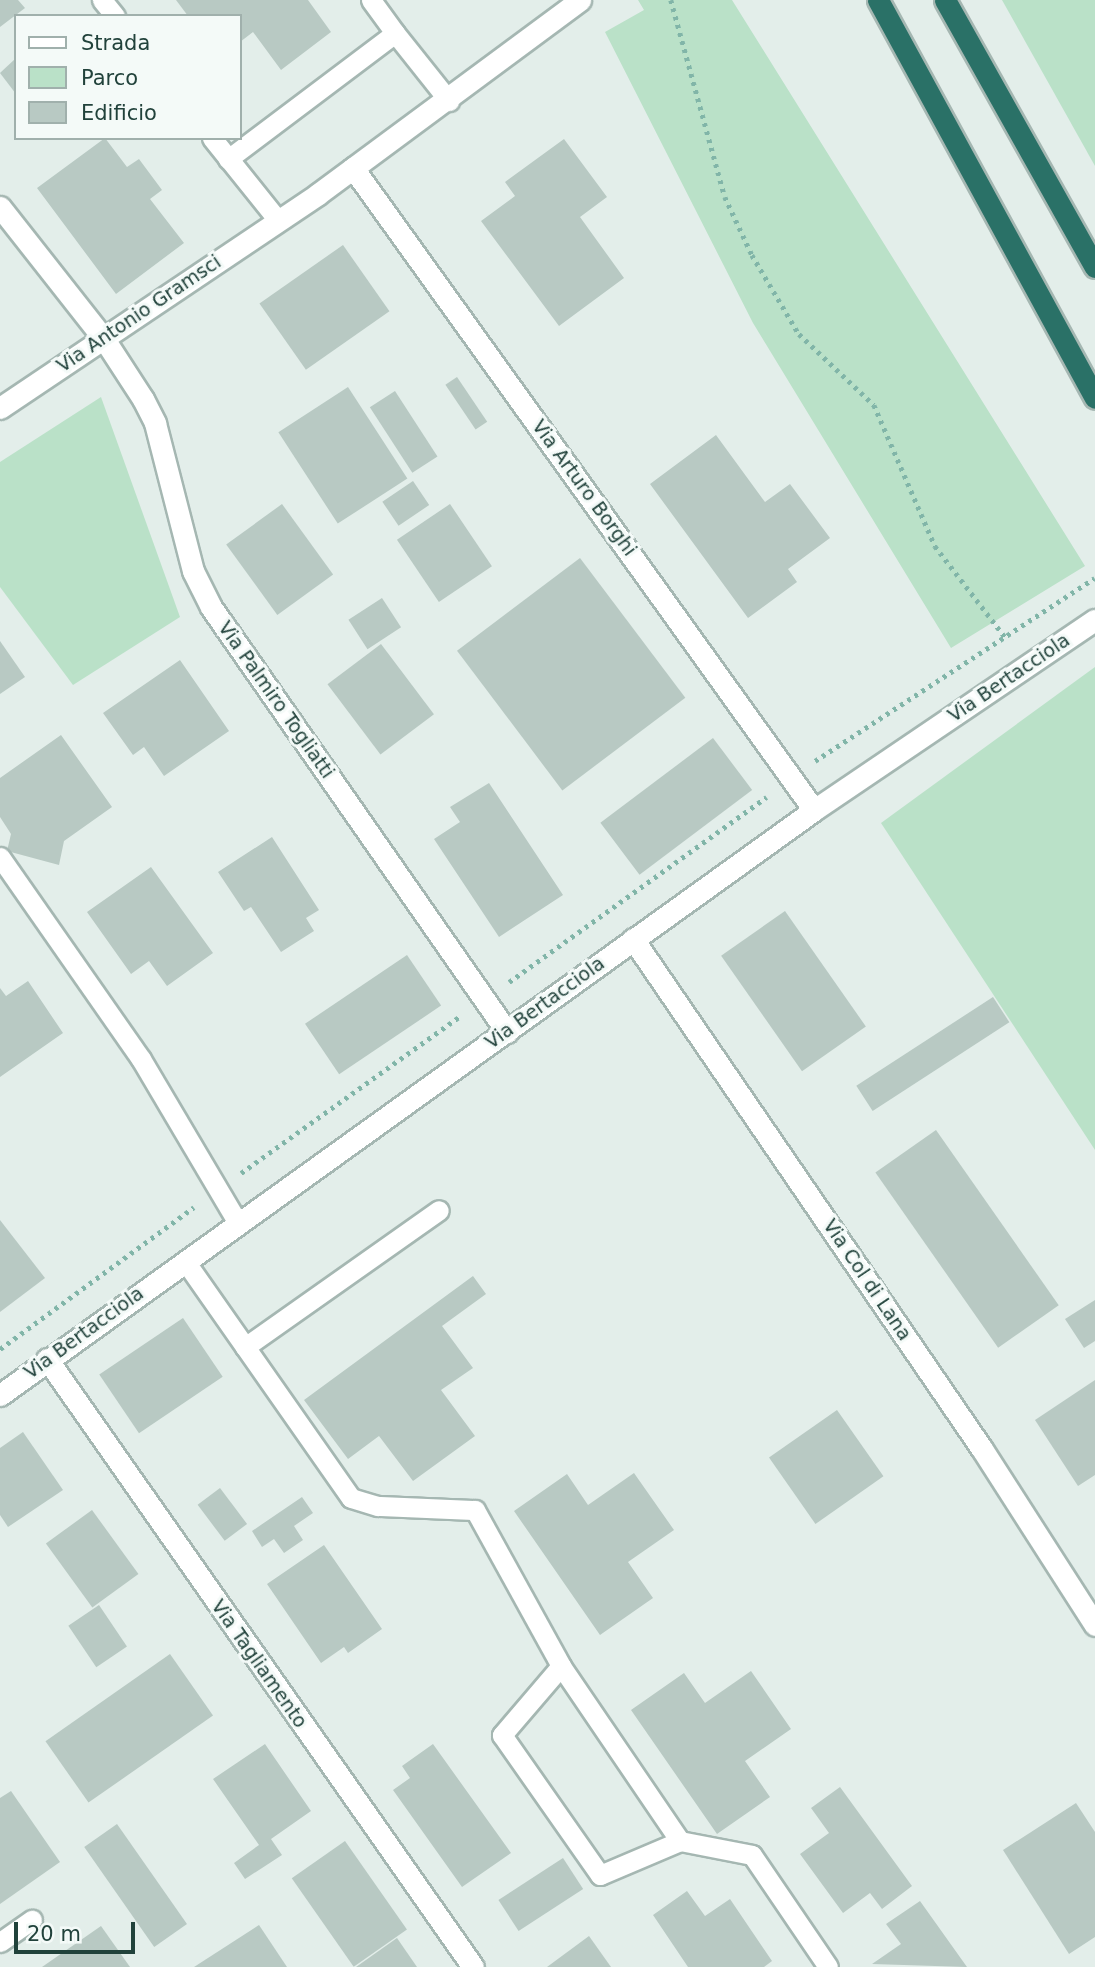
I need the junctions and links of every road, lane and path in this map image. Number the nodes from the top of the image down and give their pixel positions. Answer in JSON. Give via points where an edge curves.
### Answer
{"nodes":[{"id":1,"x":102,"y":0,"type":"edge"},
{"id":2,"x":371,"y":0,"type":"edge"},
{"id":3,"x":580,"y":0,"type":"edge"},
{"id":4,"x":671,"y":0,"type":"edge"},
{"id":5,"x":878,"y":0,"type":"edge"},
{"id":6,"x":945,"y":0,"type":"edge"},
{"id":7,"x":113,"y":14,"type":"edge"},
{"id":8,"x":395,"y":33,"type":"junction"},
{"id":9,"x":449,"y":101,"type":"junction"},
{"id":10,"x":214,"y":140,"type":"edge"},
{"id":11,"x":228,"y":159,"type":"junction"},
{"id":12,"x":353,"y":168,"type":"junction"},
{"id":13,"x":0,"y":207,"type":"edge"},
{"id":14,"x":277,"y":219,"type":"junction"},
{"id":15,"x":1095,"y":267,"type":"edge"},
{"id":16,"x":104,"y":339,"type":"junction"},
{"id":17,"x":1095,"y":398,"type":"edge"},
{"id":18,"x":0,"y":408,"type":"edge"},
{"id":19,"x":1095,"y":578,"type":"edge"},
{"id":20,"x":1095,"y":620,"type":"edge"},
{"id":21,"x":1004,"y":637,"type":"junction"},
{"id":22,"x":792,"y":776,"type":"junction"},
{"id":23,"x":814,"y":810,"type":"junction"},
{"id":24,"x":0,"y":858,"type":"edge"},
{"id":25,"x":633,"y":939,"type":"junction"},
{"id":26,"x":485,"y":999,"type":"junction"},
{"id":27,"x":507,"y":1032,"type":"junction"},
{"id":28,"x":218,"y":1189,"type":"junction"},
{"id":29,"x":439,"y":1210,"type":"dead end"},
{"id":30,"x":238,"y":1223,"type":"junction"},
{"id":31,"x":185,"y":1261,"type":"junction"},
{"id":32,"x":245,"y":1347,"type":"junction"},
{"id":33,"x":0,"y":1349,"type":"edge"},
{"id":34,"x":47,"y":1359,"type":"junction"},
{"id":35,"x":3,"y":1387,"type":"edge"},
{"id":36,"x":1095,"y":1625,"type":"edge"},
{"id":37,"x":561,"y":1666,"type":"junction"},
{"id":38,"x":680,"y":1841,"type":"junction"},
{"id":39,"x":32,"y":1920,"type":"dead end"},
{"id":40,"x":0,"y":1941,"type":"edge"},
{"id":41,"x":473,"y":1967,"type":"edge"},
{"id":42,"x":828,"y":1967,"type":"edge"}],
"edges":[{"from":1,"to":7,"type":"lane"},
{"from":2,"to":8,"type":"lane"},
{"from":3,"to":9,"type":"street","name":"Via Antonio Gramsci"},
{"from":4,"to":21,"type":"path","via":[[725,197],[752,254],[799,334],[874,405],[934,546]]},
{"from":5,"to":17,"type":"highway"},
{"from":6,"to":15,"type":"highway"},
{"from":8,"to":9,"type":"lane"},
{"from":8,"to":11,"type":"lane"},
{"from":9,"to":12,"type":"street","name":"Via Antonio Gramsci"},
{"from":10,"to":11,"type":"lane"},
{"from":11,"to":14,"type":"lane"},
{"from":12,"to":14,"type":"street","name":"Via Antonio Gramsci"},
{"from":12,"to":22,"type":"street","name":"Via Arturo Borghi"},
{"from":13,"to":16,"type":"street","name":"Via Palmiro Togliatti"},
{"from":14,"to":16,"type":"street","name":"Via Antonio Gramsci"},
{"from":16,"to":18,"type":"street","name":"Via Antonio Gramsci"},
{"from":16,"to":26,"type":"street","name":"Via Palmiro Togliatti","via":[[155,424],[193,570],[211,607]]},
{"from":19,"to":21,"type":"path"},
{"from":20,"to":23,"type":"street","name":"Via Bertacciola"},
{"from":21,"to":22,"type":"path"},
{"from":22,"to":23,"type":"street","name":"Via Arturo Borghi"},
{"from":22,"to":26,"type":"path"},
{"from":23,"to":25,"type":"street","name":"Via Bertacciola"},
{"from":24,"to":28,"type":"lane","via":[[141,1059]]},
{"from":25,"to":27,"type":"street","name":"Via Bertacciola"},
{"from":25,"to":36,"type":"street","name":"Via Col di Lana","via":[[982,1449]]},
{"from":26,"to":27,"type":"street","name":"Via Palmiro Togliatti"},
{"from":26,"to":28,"type":"path"},
{"from":27,"to":30,"type":"street","name":"Via Bertacciola"},
{"from":28,"to":30,"type":"lane"},
{"from":28,"to":33,"type":"path"},
{"from":29,"to":32,"type":"lane"},
{"from":30,"to":31,"type":"street","name":"Via Bertacciola"},
{"from":31,"to":32,"type":"lane"},
{"from":31,"to":34,"type":"street","name":"Via Bertacciola"},
{"from":32,"to":37,"type":"lane","via":[[351,1498],[378,1506],[475,1510]]},
{"from":34,"to":35,"type":"street","name":"Via Bertacciola"},
{"from":34,"to":41,"type":"street","name":"Via Tagliamento"},
{"from":37,"to":38,"type":"lane"},
{"from":37,"to":38,"type":"lane","via":[[502,1735],[600,1875]]},
{"from":38,"to":42,"type":"lane","via":[[752,1855]]},
{"from":39,"to":40,"type":"lane"}]}
